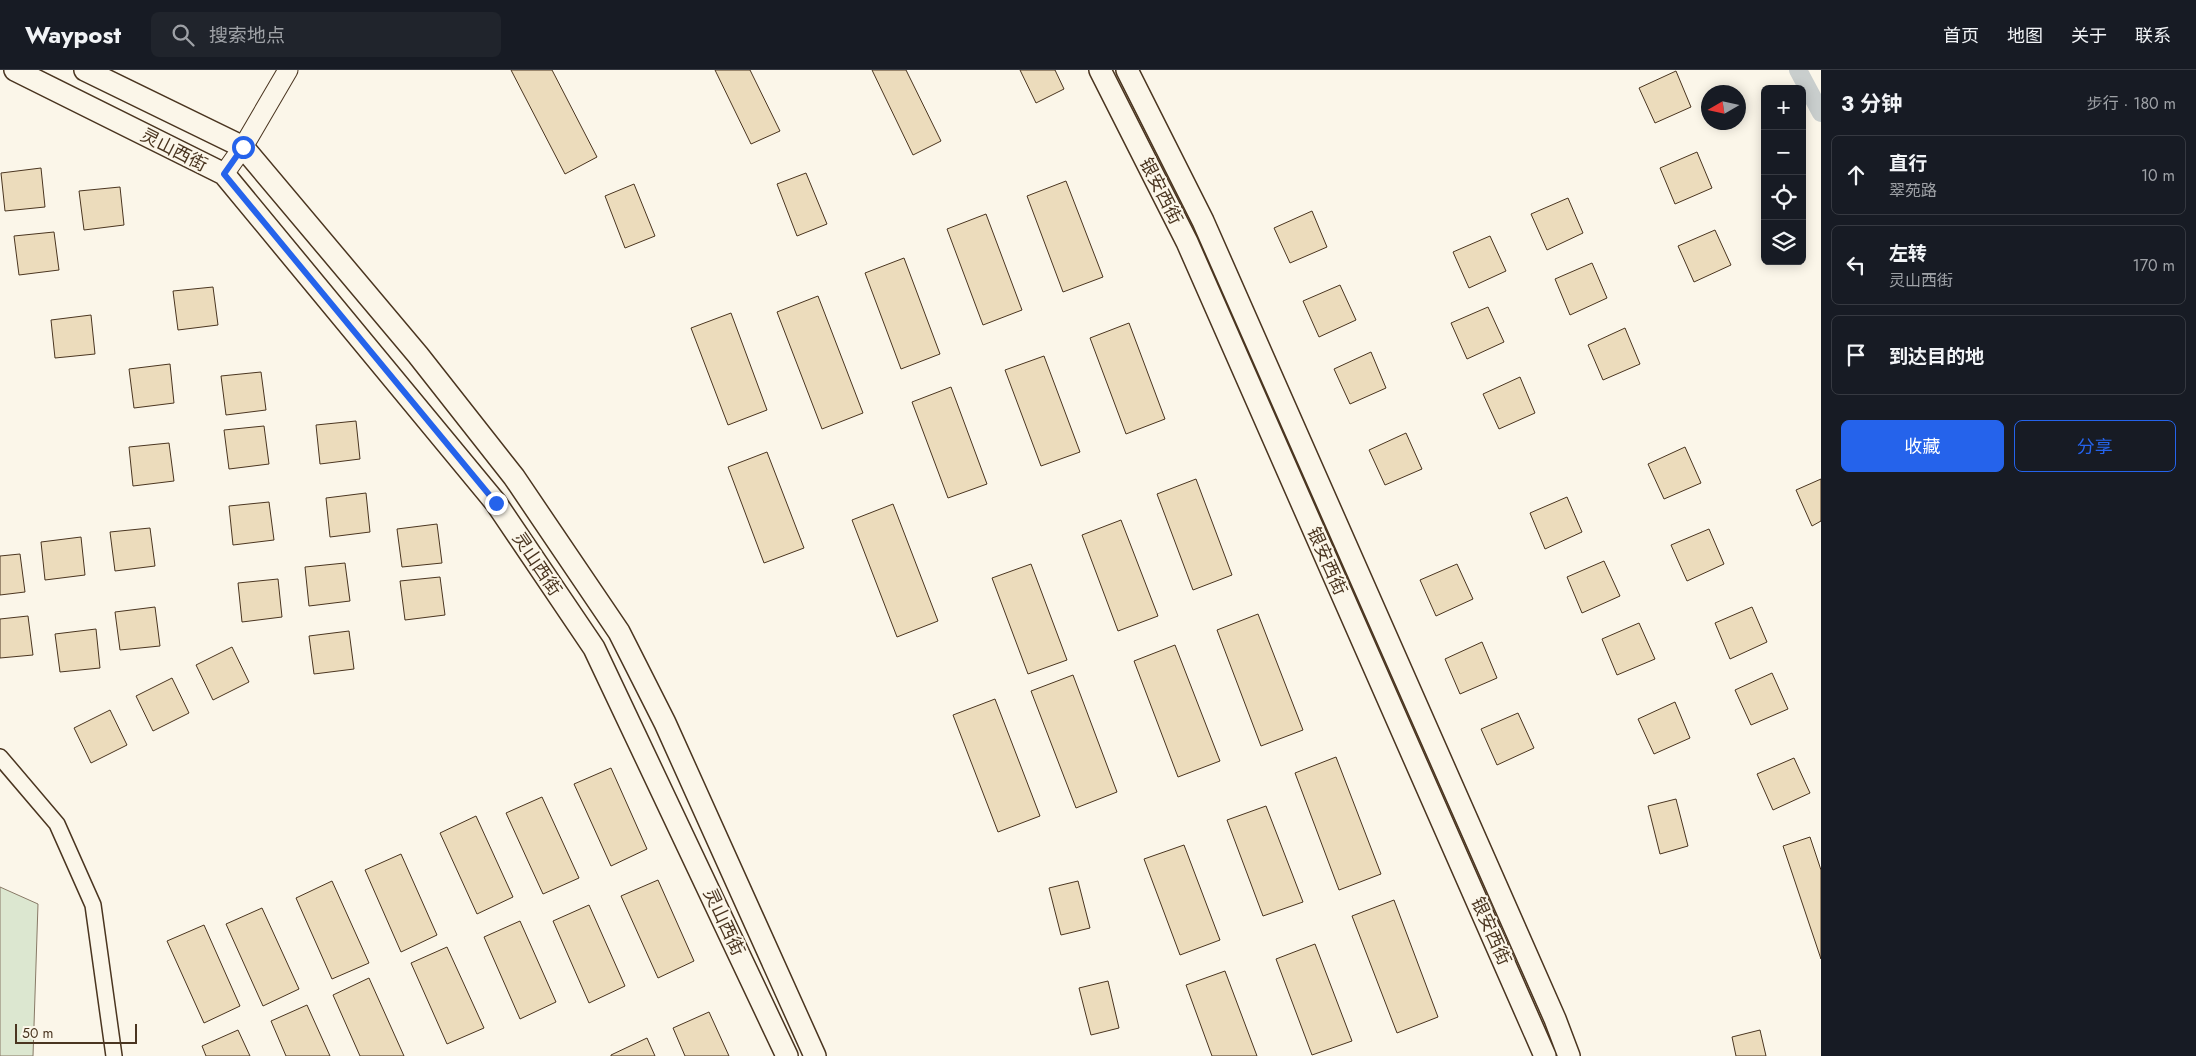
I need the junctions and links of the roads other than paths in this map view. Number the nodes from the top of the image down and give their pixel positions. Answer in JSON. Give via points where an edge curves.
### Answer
{"nodes":[{"id":1,"x":15,"y":70,"type":"edge"},
{"id":2,"x":85,"y":70,"type":"edge"},
{"id":3,"x":288,"y":70,"type":"edge"},
{"id":4,"x":1100,"y":70,"type":"edge"},
{"id":5,"x":1127,"y":70,"type":"edge"},
{"id":6,"x":243,"y":147,"type":"junction"},
{"id":7,"x":224,"y":174,"type":"junction"},
{"id":8,"x":0,"y":757,"type":"edge"},
{"id":9,"x":114,"y":1056,"type":"edge"},
{"id":10,"x":787,"y":1056,"type":"edge"},
{"id":11,"x":815,"y":1056,"type":"edge"},
{"id":12,"x":1545,"y":1056,"type":"edge"},
{"id":13,"x":1569,"y":1056,"type":"edge"}],
"edges":[{"from":1,"to":7,"type":"main road","name":"灵山西街"},
{"from":2,"to":6,"type":"main road","name":"灵山西街"},
{"from":3,"to":6,"type":"street"},
{"from":4,"to":12,"type":"main road","name":"银安西街","via":[[1186,242]]},
{"from":5,"to":13,"type":"main road","name":"银安西街","via":[[1203,221]]},
{"from":6,"to":7,"type":"street"},
{"from":6,"to":11,"type":"main road","name":"灵山西街","via":[[418,355],[514,477],[619,632],[665,723]]},
{"from":7,"to":10,"type":"main road","name":"灵山西街","via":[[496,503],[594,648]]},
{"from":8,"to":9,"type":"street","via":[[57,824],[93,905]]}]}
